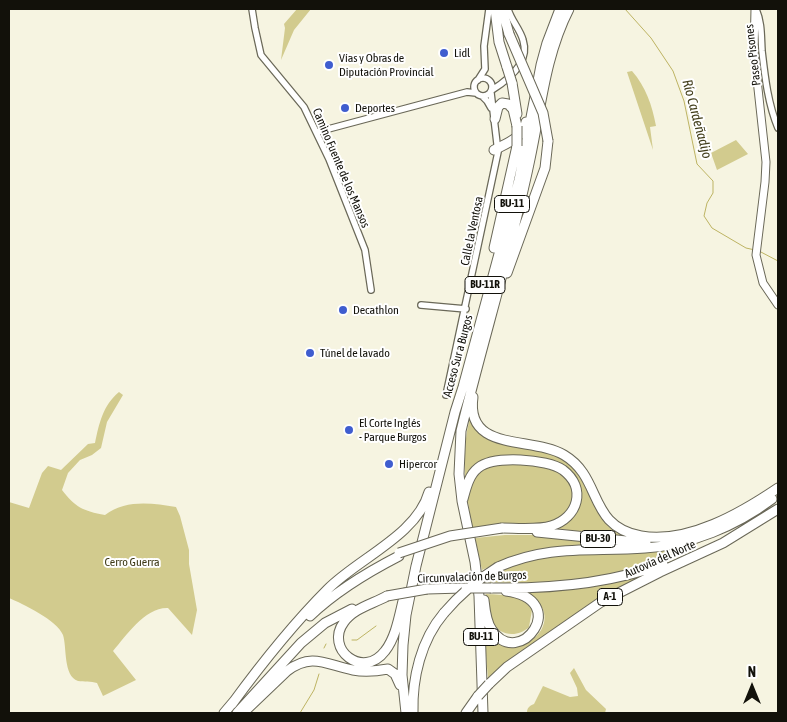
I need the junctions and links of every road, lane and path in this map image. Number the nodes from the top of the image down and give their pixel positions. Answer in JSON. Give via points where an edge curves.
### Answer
{"nodes":[{"id":1,"x":252,"y":9,"type":"edge"},
{"id":2,"x":489,"y":9,"type":"edge"},
{"id":3,"x":496,"y":9,"type":"edge"},
{"id":4,"x":502,"y":9,"type":"edge"},
{"id":5,"x":508,"y":9,"type":"edge"},
{"id":6,"x":563,"y":9,"type":"edge"},
{"id":7,"x":755,"y":9,"type":"edge"},
{"id":8,"x":554,"y":28,"type":"junction"},
{"id":9,"x":476,"y":83,"type":"junction"},
{"id":10,"x":491,"y":91,"type":"junction"},
{"id":11,"x":466,"y":92,"type":"junction"},
{"id":12,"x":476,"y":93,"type":"junction"},
{"id":13,"x":483,"y":97,"type":"junction"},
{"id":14,"x":494,"y":115,"type":"junction"},
{"id":15,"x":517,"y":126,"type":"junction"},
{"id":16,"x":778,"y":128,"type":"edge"},
{"id":17,"x":316,"y":132,"type":"junction"},
{"id":18,"x":496,"y":149,"type":"junction"},
{"id":19,"x":372,"y":290,"type":"dead end"},
{"id":20,"x":421,"y":305,"type":"dead end"},
{"id":21,"x":778,"y":305,"type":"edge"},
{"id":22,"x":466,"y":309,"type":"junction"},
{"id":23,"x":489,"y":320,"type":"junction"},
{"id":24,"x":473,"y":379,"type":"junction"},
{"id":25,"x":446,"y":395,"type":"dead end"},
{"id":26,"x":455,"y":412,"type":"junction"},
{"id":27,"x":778,"y":488,"type":"edge"},
{"id":28,"x":778,"y":494,"type":"edge"},
{"id":29,"x":462,"y":501,"type":"junction"},
{"id":30,"x":778,"y":509,"type":"edge"},
{"id":31,"x":501,"y":530,"type":"junction"},
{"id":32,"x":744,"y":530,"type":"junction"},
{"id":33,"x":696,"y":539,"type":"junction"},
{"id":34,"x":475,"y":562,"type":"junction"},
{"id":35,"x":416,"y":566,"type":"junction"},
{"id":36,"x":497,"y":589,"type":"junction"},
{"id":37,"x":387,"y":596,"type":"junction"},
{"id":38,"x":232,"y":704,"type":"junction"},
{"id":39,"x":224,"y":713,"type":"edge"},
{"id":40,"x":237,"y":713,"type":"edge"},
{"id":41,"x":243,"y":713,"type":"edge"},
{"id":42,"x":405,"y":713,"type":"edge"},
{"id":43,"x":412,"y":713,"type":"edge"},
{"id":44,"x":466,"y":713,"type":"edge"},
{"id":45,"x":483,"y":713,"type":"edge"}],
"edges":[{"from":1,"to":17,"type":"street","name":"Camino Fuente de los Mansos","via":[[261,55],[304,107]]},
{"from":2,"to":9,"type":"street","via":[[484,46],[485,69]]},
{"from":3,"to":15,"type":"highway","bridge":true,"via":[[499,42],[517,107]]},
{"from":4,"to":23,"type":"highway","number":"BU-11R","bridge":true,"via":[[509,34],[543,113],[548,141],[543,176]]},
{"from":5,"to":10,"type":"street","via":[[523,40],[523,57],[517,69]]},
{"from":6,"to":8,"type":"highway","name":"Acceso Sur a Burgos","number":"BU-11"},
{"from":7,"to":16,"type":"street","name":"Paseo Pisones","via":[[762,27],[771,108]]},
{"from":7,"to":21,"type":"main road","name":"Paseo Pisones","via":[[754,52],[766,162],[756,251],[763,283]]},
{"from":8,"to":18,"type":"highway","via":[[538,60],[525,128]]},
{"from":8,"to":23,"type":"highway","name":"Acceso Sur a Burgos","number":"BU-11","via":[[531,158]]},
{"from":8,"to":26,"type":"highway","name":"Acceso Sur a Burgos","number":"BU-11","via":[[539,72],[519,180]]},
{"from":9,"to":10,"type":"street","via":[[484,78],[490,81]]},
{"from":9,"to":11,"type":"street"},
{"from":9,"to":12,"type":"street"},
{"from":10,"to":13,"type":"street"},
{"from":10,"to":14,"type":"street","name":"Calle la Ventosa"},
{"from":11,"to":12,"type":"street"},
{"from":11,"to":17,"type":"street"},
{"from":12,"to":13,"type":"street"},
{"from":13,"to":14,"type":"street","name":"Calle la Ventosa"},
{"from":14,"to":15,"type":"highway","via":[[502,103],[508,104],[513,109]]},
{"from":14,"to":18,"type":"street","name":"Calle la Ventosa"},
{"from":15,"to":26,"type":"highway","number":"BU-11R","bridge":true,"via":[[515,157]]},
{"from":17,"to":19,"type":"street","name":"Camino Fuente de los Mansos","via":[[365,250]]},
{"from":18,"to":22,"type":"street","name":"Calle la Ventosa"},
{"from":20,"to":22,"type":"street"},
{"from":22,"to":25,"type":"street","name":"Calle la Ventosa"},
{"from":23,"to":24,"type":"highway","name":"Acceso Sur a Burgos","number":"BU-11"},
{"from":24,"to":27,"type":"highway","via":[[473,414],[482,429],[499,439],[552,450],[572,460],[586,476],[604,516],[626,532],[658,537],[690,532],[724,520]]},
{"from":24,"to":29,"type":"highway","name":"Acceso Sur a Burgos","number":"BU-11","via":[[461,431],[459,474]]},
{"from":26,"to":35,"type":"highway","name":"Acceso Sur a Burgos","number":"BU-11"},
{"from":26,"to":38,"type":"highway","via":[[426,504],[416,519],[329,588],[266,658]]},
{"from":28,"to":33,"type":"highway","name":"Autovía del Norte","via":[[733,523]]},
{"from":29,"to":31,"type":"highway","via":[[469,480],[478,468],[497,460],[552,466],[562,469],[573,481],[577,493],[575,508],[560,523]]},
{"from":29,"to":34,"type":"highway","name":"Acceso Sur a Burgos","number":"BU-11"},
{"from":30,"to":32,"type":"highway","name":"Autovía del Norte","number":"A-1"},
{"from":31,"to":33,"type":"highway","number":"BU-30","via":[[650,543]]},
{"from":31,"to":38,"type":"highway","number":"BU-30","bridge":true,"via":[[449,540],[399,555],[357,579],[308,617]]},
{"from":32,"to":36,"type":"highway","name":"Circunvalación de Burgos","via":[[632,574],[569,584]]},
{"from":32,"to":44,"type":"highway","name":"Autovía del Norte","number":"A-1","bridge":true,"via":[[723,544],[601,602],[507,667]]},
{"from":33,"to":43,"type":"highway","name":"Autovía del Norte","bridge":true,"via":[[647,548],[553,551],[523,557],[479,578],[444,613],[430,634],[414,682]]},
{"from":34,"to":36,"type":"highway","via":[[492,630],[502,639],[523,640],[535,629],[538,622],[536,610],[528,598]]},
{"from":34,"to":45,"type":"highway","name":"Acceso Sur a Burgos","number":"BU-11"},
{"from":35,"to":37,"type":"highway","via":[[392,638],[384,652],[367,663],[346,656],[339,641],[342,624],[356,611]]},
{"from":35,"to":42,"type":"highway","name":"Acceso Sur a Burgos","number":"BU-11","via":[[403,645]]},
{"from":36,"to":37,"type":"highway","name":"Circunvalación de Burgos","bridge":true,"via":[[427,589]]},
{"from":37,"to":40,"type":"highway","name":"Circunvalación de Burgos","via":[[357,607],[317,629]]},
{"from":38,"to":39,"type":"highway","number":"BU-30"},
{"from":41,"to":42,"type":"highway","via":[[287,671],[312,660],[353,670],[391,670],[400,681]]}]}
